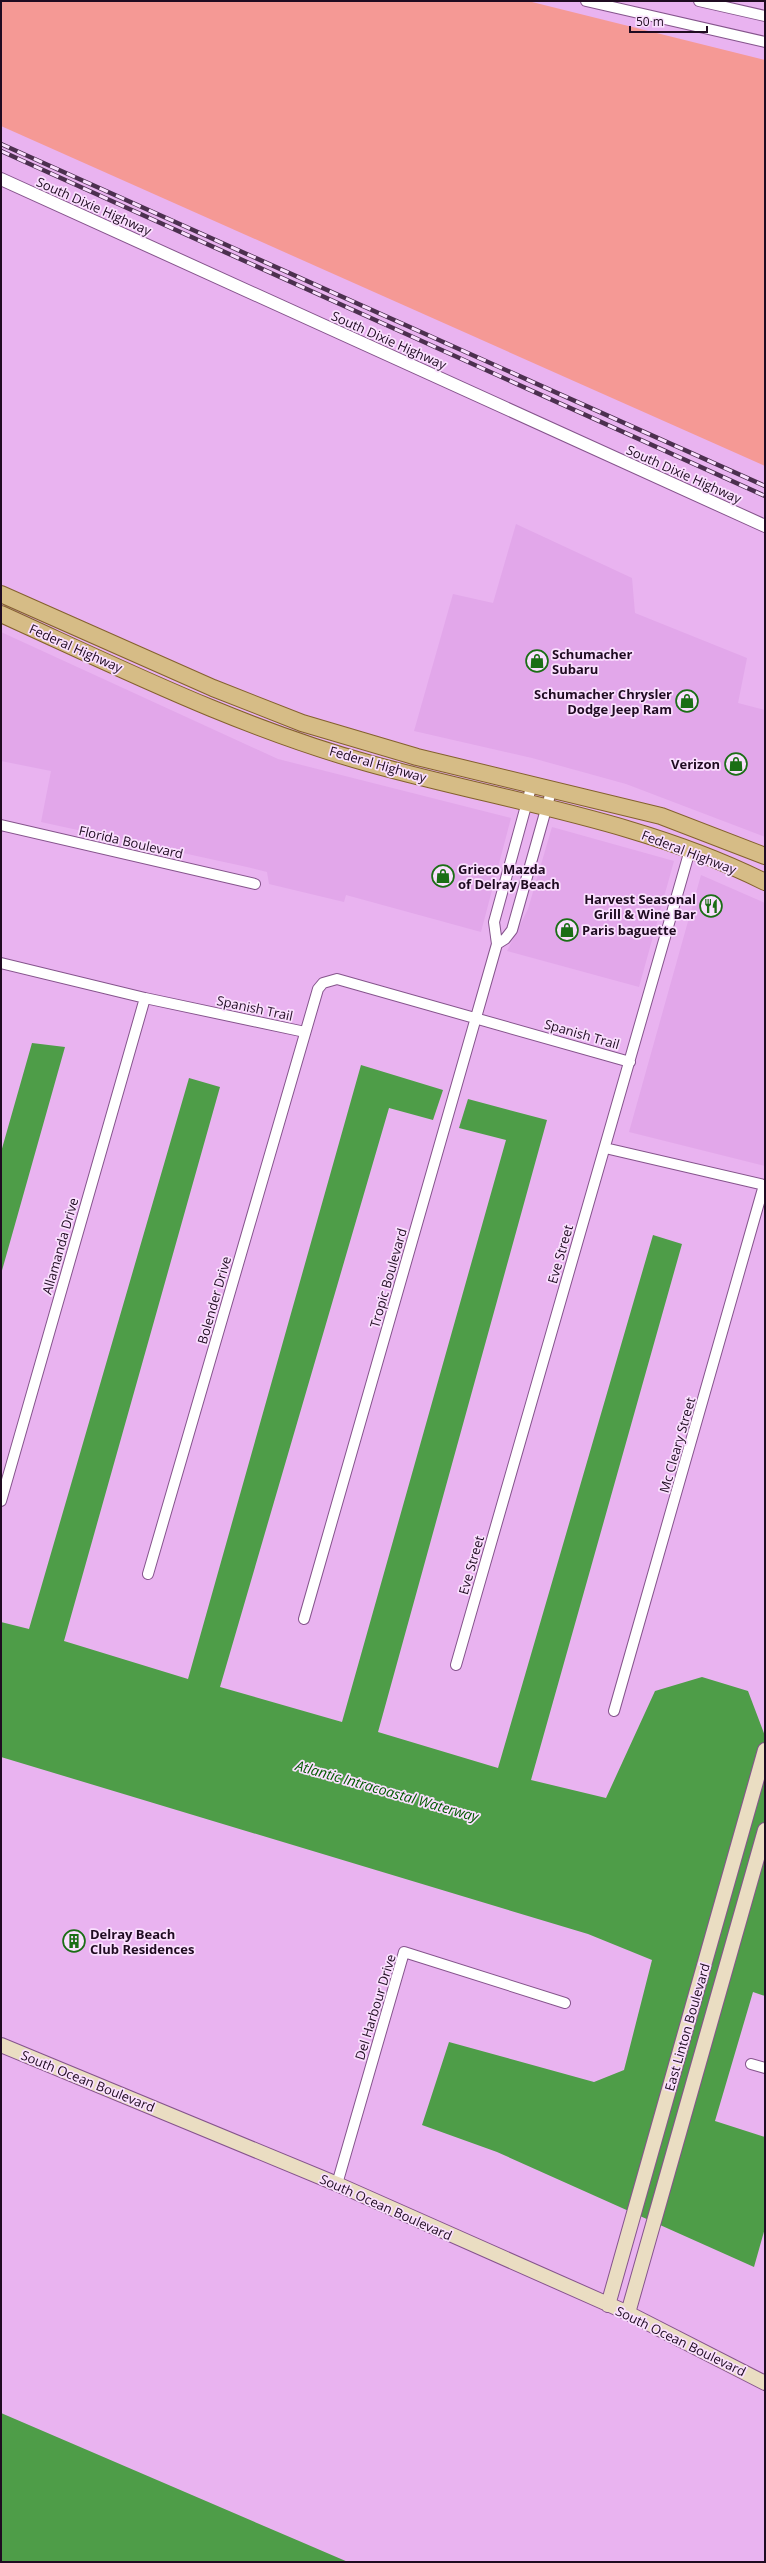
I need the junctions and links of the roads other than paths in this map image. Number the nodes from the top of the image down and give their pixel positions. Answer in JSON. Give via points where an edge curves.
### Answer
{"nodes":[{"id":1,"x":586,"y":1,"type":"edge"},
{"id":2,"x":699,"y":1,"type":"edge"},
{"id":3,"x":765,"y":16,"type":"edge"},
{"id":4,"x":765,"y":42,"type":"edge"},
{"id":5,"x":1,"y":179,"type":"edge"},
{"id":6,"x":765,"y":526,"type":"edge"},
{"id":7,"x":1,"y":594,"type":"edge"},
{"id":8,"x":1,"y":614,"type":"edge"},
{"id":9,"x":321,"y":729,"type":"junction"},
{"id":10,"x":298,"y":740,"type":"junction"},
{"id":11,"x":532,"y":784,"type":"junction"},
{"id":12,"x":552,"y":788,"type":"junction"},
{"id":13,"x":527,"y":802,"type":"junction"},
{"id":14,"x":546,"y":807,"type":"junction"},
{"id":15,"x":1,"y":825,"type":"edge"},
{"id":16,"x":690,"y":850,"type":"junction"},
{"id":17,"x":765,"y":856,"type":"edge"},
{"id":18,"x":765,"y":882,"type":"edge"},
{"id":19,"x":255,"y":884,"type":"dead end"},
{"id":20,"x":497,"y":944,"type":"junction"},
{"id":21,"x":1,"y":962,"type":"edge"},
{"id":22,"x":145,"y":998,"type":"junction"},
{"id":23,"x":476,"y":1018,"type":"junction"},
{"id":24,"x":304,"y":1032,"type":"junction"},
{"id":25,"x":630,"y":1062,"type":"junction"},
{"id":26,"x":605,"y":1148,"type":"junction"},
{"id":27,"x":764,"y":1185,"type":"edge"},
{"id":28,"x":1,"y":1501,"type":"edge"},
{"id":29,"x":148,"y":1574,"type":"dead end"},
{"id":30,"x":304,"y":1619,"type":"dead end"},
{"id":31,"x":456,"y":1666,"type":"dead end"},
{"id":32,"x":614,"y":1711,"type":"dead end"},
{"id":33,"x":765,"y":1750,"type":"edge"},
{"id":34,"x":765,"y":1830,"type":"edge"},
{"id":35,"x":565,"y":2003,"type":"dead end"},
{"id":36,"x":1,"y":2045,"type":"edge"},
{"id":37,"x":751,"y":2064,"type":"dead end"},
{"id":38,"x":765,"y":2068,"type":"edge"},
{"id":39,"x":337,"y":2184,"type":"junction"},
{"id":40,"x":608,"y":2305,"type":"junction"},
{"id":41,"x":628,"y":2313,"type":"junction"},
{"id":42,"x":765,"y":2382,"type":"edge"}],
"edges":[{"from":1,"to":4,"type":"street"},
{"from":2,"to":3,"type":"street"},
{"from":5,"to":6,"type":"street","name":"South Dixie Highway"},
{"from":7,"to":9,"type":"main road","name":"Federal Highway","via":[[212,688]]},
{"from":8,"to":10,"type":"main road","name":"Federal Highway","via":[[209,707]]},
{"from":9,"to":10,"type":"main road"},
{"from":9,"to":11,"type":"main road","name":"Federal Highway","via":[[402,753]]},
{"from":10,"to":13,"type":"main road","name":"Federal Highway","via":[[371,764]]},
{"from":11,"to":12,"type":"main road","name":"Federal Highway"},
{"from":11,"to":13,"type":"street","name":"Tropic Boulevard"},
{"from":12,"to":14,"type":"street"},
{"from":12,"to":17,"type":"main road","name":"Federal Highway","via":[[661,816]]},
{"from":13,"to":14,"type":"main road","name":"Federal Highway"},
{"from":13,"to":20,"type":"street","name":"Tropic Boulevard","via":[[494,922]]},
{"from":14,"to":16,"type":"main road","name":"Federal Highway","via":[[646,834]]},
{"from":14,"to":20,"type":"street","via":[[512,930]]},
{"from":15,"to":19,"type":"street","name":"Florida Boulevard"},
{"from":16,"to":18,"type":"main road","name":"Federal Highway"},
{"from":16,"to":25,"type":"street","name":"Eve Street"},
{"from":20,"to":23,"type":"street","name":"Tropic Boulevard"},
{"from":21,"to":22,"type":"street","name":"Spanish Trail"},
{"from":22,"to":24,"type":"street","name":"Spanish Trail"},
{"from":22,"to":28,"type":"street","name":"Allamanda Drive"},
{"from":23,"to":24,"type":"street","name":"Spanish Trail","via":[[337,979],[323,983],[318,989]]},
{"from":23,"to":25,"type":"street","name":"Spanish Trail"},
{"from":23,"to":30,"type":"street","name":"Tropic Boulevard"},
{"from":24,"to":29,"type":"street","name":"Bolender Drive"},
{"from":25,"to":26,"type":"street","name":"Eve Street"},
{"from":26,"to":27,"type":"street"},
{"from":26,"to":31,"type":"street","name":"Eve Street"},
{"from":27,"to":32,"type":"street","name":"Mc Cleary Street"},
{"from":33,"to":40,"type":"main road","name":"East Linton Boulevard"},
{"from":34,"to":41,"type":"main road","name":"East Linton Boulevard"},
{"from":35,"to":39,"type":"street","name":"Del Harbour Drive","via":[[404,1952]]},
{"from":36,"to":39,"type":"main road","name":"South Ocean Boulevard"},
{"from":37,"to":38,"type":"street"},
{"from":39,"to":40,"type":"main road","name":"South Ocean Boulevard"},
{"from":40,"to":41,"type":"main road","name":"South Ocean Boulevard"},
{"from":41,"to":42,"type":"main road","name":"South Ocean Boulevard"}]}
